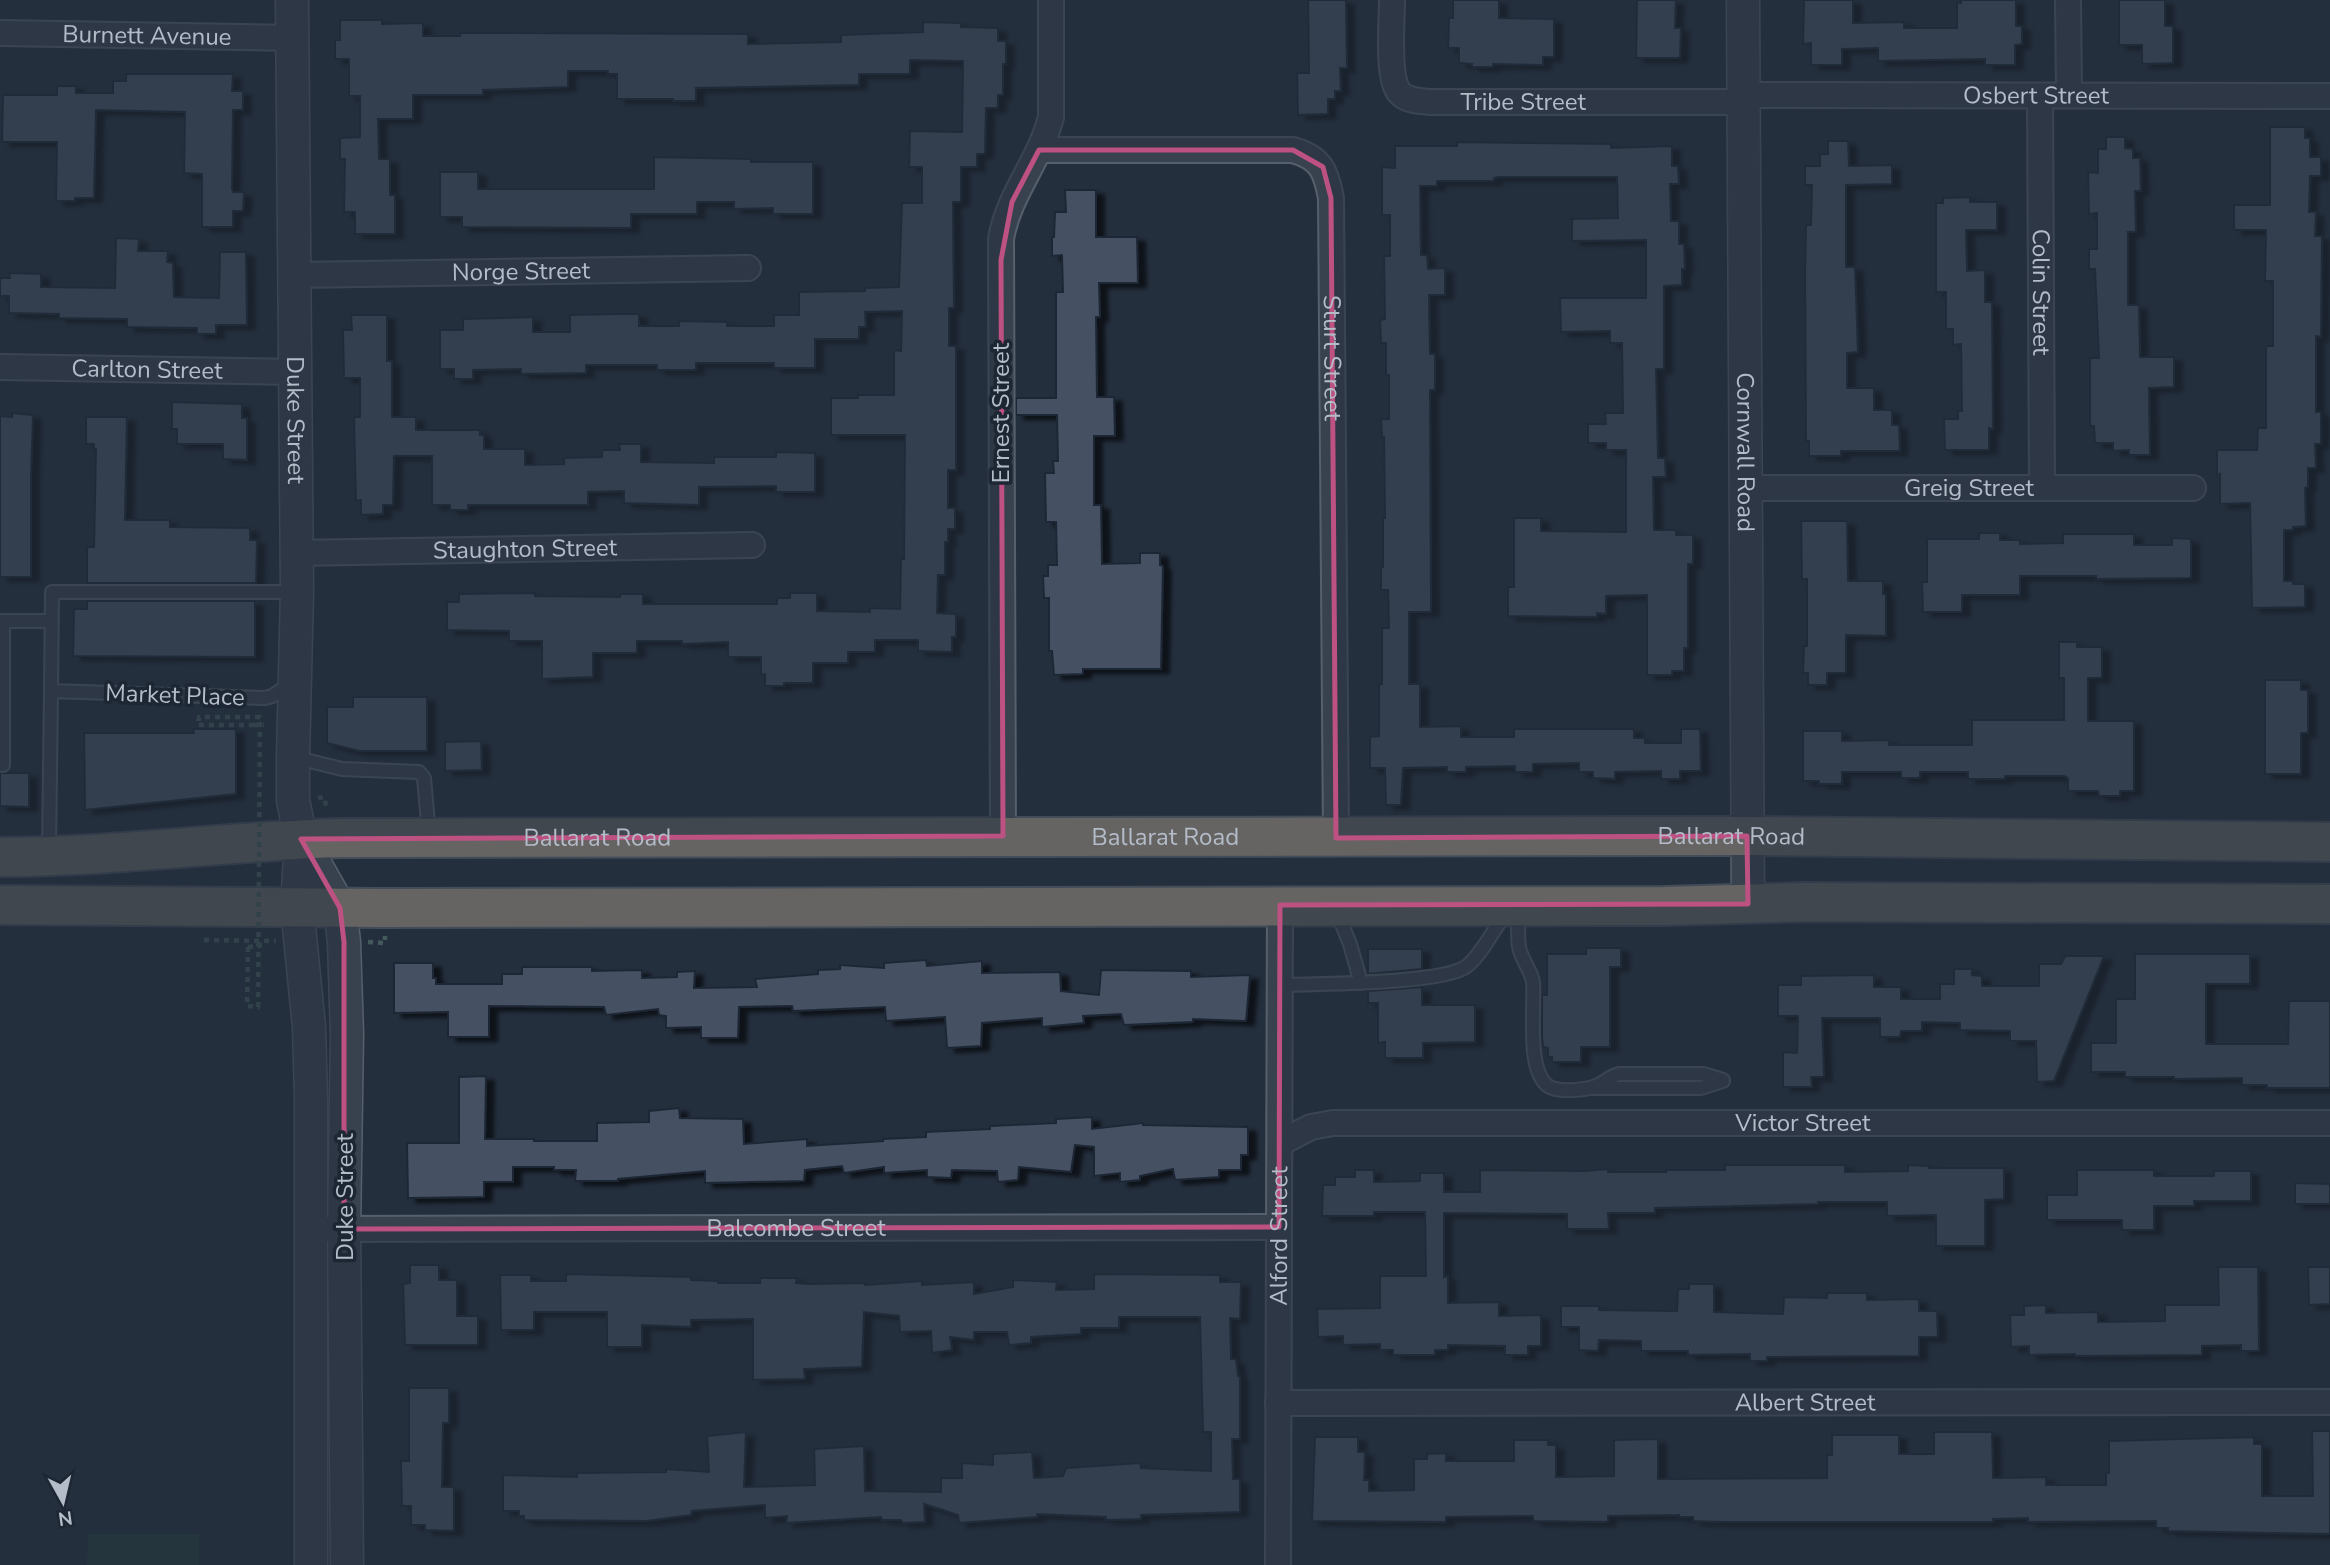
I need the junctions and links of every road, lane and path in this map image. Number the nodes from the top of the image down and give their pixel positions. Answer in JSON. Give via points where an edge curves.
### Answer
{"nodes":[{"id":1,"x":292,"y":0,"type":"edge"},
{"id":2,"x":1051,"y":0,"type":"edge"},
{"id":3,"x":1392,"y":0,"type":"edge"},
{"id":4,"x":1743,"y":0,"type":"edge"},
{"id":5,"x":2068,"y":0,"type":"edge"},
{"id":6,"x":0,"y":33,"type":"edge"},
{"id":7,"x":293,"y":38,"type":"junction"},
{"id":8,"x":2069,"y":95,"type":"junction"},
{"id":9,"x":2040,"y":96,"type":"junction"},
{"id":10,"x":2330,"y":96,"type":"edge"},
{"id":11,"x":1744,"y":99,"type":"junction"},
{"id":12,"x":1039,"y":150,"type":"junction"},
{"id":13,"x":748,"y":268,"type":"dead end"},
{"id":14,"x":295,"y":275,"type":"junction"},
{"id":15,"x":0,"y":367,"type":"edge"},
{"id":16,"x":295,"y":372,"type":"junction"},
{"id":17,"x":1745,"y":488,"type":"junction"},
{"id":18,"x":2042,"y":488,"type":"junction"},
{"id":19,"x":2193,"y":488,"type":"dead end"},
{"id":20,"x":752,"y":545,"type":"dead end"},
{"id":21,"x":296,"y":553,"type":"junction"},
{"id":22,"x":297,"y":592,"type":"junction"},
{"id":23,"x":1,"y":621,"type":"edge"},
{"id":24,"x":51,"y":621,"type":"junction"},
{"id":25,"x":295,"y":681,"type":"junction"},
{"id":26,"x":51,"y":691,"type":"junction"},
{"id":27,"x":264,"y":725,"type":"dead end"},
{"id":28,"x":293,"y":757,"type":"junction"},
{"id":29,"x":3,"y":765,"type":"dead end"},
{"id":30,"x":1003,"y":836,"type":"junction"},
{"id":31,"x":1747,"y":836,"type":"junction"},
{"id":32,"x":430,"y":838,"type":"junction"},
{"id":33,"x":1336,"y":838,"type":"junction"},
{"id":34,"x":301,"y":839,"type":"junction"},
{"id":35,"x":2330,"y":842,"type":"edge"},
{"id":36,"x":0,"y":857,"type":"edge"},
{"id":37,"x":49,"y":857,"type":"junction"},
{"id":38,"x":1748,"y":904,"type":"junction"},
{"id":39,"x":2330,"y":904,"type":"edge"},
{"id":40,"x":0,"y":905,"type":"edge"},
{"id":41,"x":1280,"y":905,"type":"junction"},
{"id":42,"x":1515,"y":905,"type":"junction"},
{"id":43,"x":1334,"y":906,"type":"junction"},
{"id":44,"x":297,"y":907,"type":"junction"},
{"id":45,"x":340,"y":908,"type":"junction"},
{"id":46,"x":260,"y":941,"type":"dead end"},
{"id":47,"x":1361,"y":983,"type":"junction"},
{"id":48,"x":1280,"y":985,"type":"junction"},
{"id":49,"x":1723,"y":1080,"type":"dead end"},
{"id":50,"x":2330,"y":1123,"type":"edge"},
{"id":51,"x":1280,"y":1143,"type":"junction"},
{"id":52,"x":1279,"y":1227,"type":"junction"},
{"id":53,"x":313,"y":1229,"type":"junction"},
{"id":54,"x":344,"y":1229,"type":"junction"},
{"id":55,"x":2330,"y":1402,"type":"edge"},
{"id":56,"x":1279,"y":1403,"type":"junction"},
{"id":57,"x":311,"y":1565,"type":"edge"},
{"id":58,"x":347,"y":1565,"type":"edge"},
{"id":59,"x":1278,"y":1565,"type":"edge"}],
"edges":[{"from":1,"to":7,"type":"street","name":"Duke Street"},
{"from":2,"to":12,"type":"street","name":"Ernest Street","via":[[1051,117]]},
{"from":3,"to":11,"type":"street","name":"Tribe Street","via":[[1395,83],[1402,95],[1414,100]]},
{"from":4,"to":11,"type":"street","name":"Cornwall Road"},
{"from":5,"to":8,"type":"street"},
{"from":6,"to":7,"type":"street","name":"Burnett Avenue"},
{"from":7,"to":14,"type":"street","name":"Duke Street"},
{"from":8,"to":9,"type":"street","name":"Osbert Street"},
{"from":8,"to":10,"type":"street","name":"Osbert Street"},
{"from":9,"to":11,"type":"street","name":"Osbert Street"},
{"from":9,"to":18,"type":"street","name":"Colin Street"},
{"from":11,"to":17,"type":"street","name":"Cornwall Road"},
{"from":12,"to":30,"type":"street","name":"Ernest Street","via":[[1012,202],[1001,239]]},
{"from":12,"to":33,"type":"street","name":"Sturt Street","via":[[1293,150],[1322,167],[1331,198]]},
{"from":13,"to":14,"type":"street","name":"Norge Street"},
{"from":14,"to":16,"type":"street","name":"Duke Street"},
{"from":15,"to":16,"type":"street","name":"Carlton Street"},
{"from":16,"to":21,"type":"street","name":"Duke Street"},
{"from":17,"to":18,"type":"street","name":"Greig Street"},
{"from":17,"to":31,"type":"street","name":"Cornwall Road"},
{"from":18,"to":19,"type":"street","name":"Greig Street"},
{"from":20,"to":21,"type":"street","name":"Staughton Street"},
{"from":21,"to":22,"type":"street","name":"Duke Street"},
{"from":22,"to":24,"type":"lane","via":[[52,592]]},
{"from":22,"to":25,"type":"street","name":"Duke Street"},
{"from":23,"to":24,"type":"lane"},
{"from":23,"to":29,"type":"lane"},
{"from":24,"to":26,"type":"lane"},
{"from":25,"to":26,"type":"lane","name":"Market Place","via":[[265,698]]},
{"from":25,"to":28,"type":"street","name":"Duke Street"},
{"from":26,"to":37,"type":"lane"},
{"from":27,"to":46,"type":"path","bridge":true,"via":[[253,725],[198,724],[199,717],[260,717],[258,1007],[247,1006],[248,947],[260,946]]},
{"from":28,"to":32,"type":"lane","via":[[342,769],[419,772],[424,778]]},
{"from":28,"to":34,"type":"street","name":"Duke Street","via":[[293,800]]},
{"from":30,"to":32,"type":"highway","name":"Ballarat Road"},
{"from":30,"to":33,"type":"highway","name":"Ballarat Road"},
{"from":31,"to":33,"type":"highway","name":"Ballarat Road"},
{"from":31,"to":35,"type":"highway","name":"Ballarat Road"},
{"from":31,"to":38,"type":"street","name":"Cornwall Road"},
{"from":32,"to":34,"type":"highway","name":"Ballarat Road"},
{"from":34,"to":37,"type":"highway","name":"Ballarat Road"},
{"from":34,"to":44,"type":"street","name":"Duke Street"},
{"from":34,"to":45,"type":"street","name":"Duke Street"},
{"from":36,"to":37,"type":"highway","name":"Ballarat Road"},
{"from":38,"to":39,"type":"highway"},
{"from":38,"to":42,"type":"highway"},
{"from":40,"to":44,"type":"highway"},
{"from":41,"to":43,"type":"highway"},
{"from":41,"to":45,"type":"highway"},
{"from":41,"to":48,"type":"street","name":"Alford Street"},
{"from":42,"to":43,"type":"highway"},
{"from":42,"to":47,"type":"lane","via":[[1464,968],[1427,977]]},
{"from":42,"to":49,"type":"lane","via":[[1519,948],[1532,979],[1535,1059],[1548,1086],[1588,1088],[1619,1074],[1703,1074]]},
{"from":43,"to":47,"type":"lane"},
{"from":44,"to":45,"type":"highway"},
{"from":44,"to":53,"type":"street","name":"Duke Street","via":[[309,1027]]},
{"from":45,"to":54,"type":"street","name":"Duke Street","via":[[347,1034]]},
{"from":47,"to":48,"type":"lane"},
{"from":48,"to":51,"type":"street","name":"Alford Street"},
{"from":50,"to":51,"type":"street","name":"Victor Street","via":[[1333,1123],[1303,1130]]},
{"from":51,"to":52,"type":"street","name":"Alford Street"},
{"from":52,"to":54,"type":"street","name":"Balcombe Street"},
{"from":52,"to":56,"type":"street","name":"Alford Street"},
{"from":53,"to":54,"type":"street","name":"Balcombe Street"},
{"from":53,"to":57,"type":"street","name":"Duke Street"},
{"from":54,"to":58,"type":"street","name":"Duke Street"},
{"from":55,"to":56,"type":"street","name":"Albert Street"},
{"from":56,"to":59,"type":"street","name":"Alford Street"}]}
